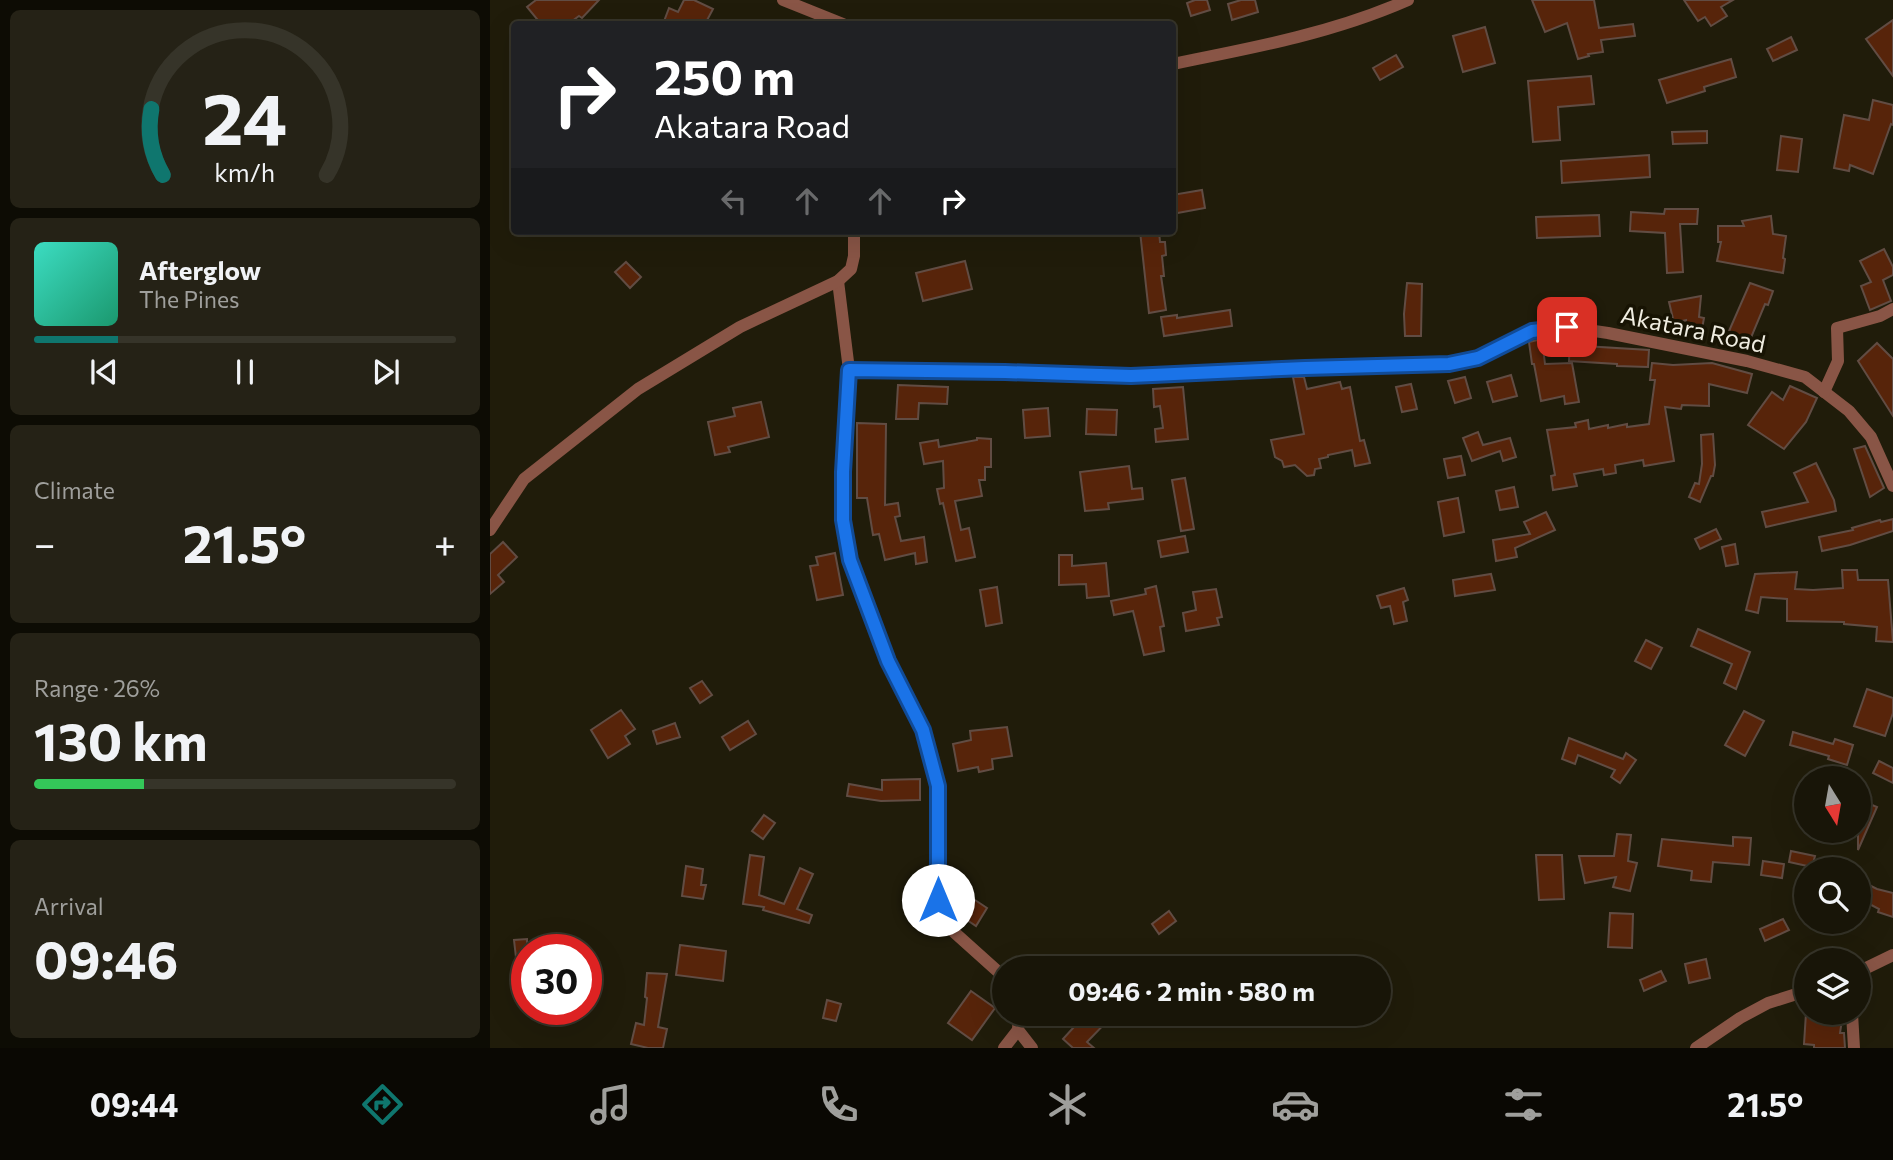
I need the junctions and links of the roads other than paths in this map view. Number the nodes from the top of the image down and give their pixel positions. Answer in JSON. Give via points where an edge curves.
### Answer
{"nodes":[{"id":1,"x":783,"y":0,"type":"edge"},
{"id":2,"x":1408,"y":0,"type":"edge"},
{"id":3,"x":836,"y":21,"type":"edge"},
{"id":4,"x":1176,"y":63,"type":"edge"},
{"id":5,"x":854,"y":235,"type":"edge"},
{"id":6,"x":838,"y":281,"type":"junction"},
{"id":7,"x":1893,"y":310,"type":"edge"},
{"id":8,"x":849,"y":370,"type":"junction"},
{"id":9,"x":1824,"y":392,"type":"junction"},
{"id":10,"x":1893,"y":485,"type":"edge"},
{"id":11,"x":490,"y":530,"type":"edge"},
{"id":12,"x":1893,"y":955,"type":"edge"},
{"id":13,"x":992,"y":966,"type":"edge"},
{"id":14,"x":1871,"y":966,"type":"edge"},
{"id":15,"x":1794,"y":995,"type":"edge"},
{"id":16,"x":1853,"y":1025,"type":"edge"},
{"id":17,"x":1018,"y":1026,"type":"edge"},
{"id":18,"x":1018,"y":1030,"type":"junction"},
{"id":19,"x":1004,"y":1048,"type":"edge"},
{"id":20,"x":1032,"y":1048,"type":"edge"},
{"id":21,"x":1696,"y":1048,"type":"edge"},
{"id":22,"x":1854,"y":1048,"type":"edge"}],
"edges":[{"from":1,"to":3,"type":"street"},
{"from":2,"to":4,"type":"street","via":[[1282,42]]},
{"from":5,"to":6,"type":"street","via":[[851,269]]},
{"from":6,"to":8,"type":"street"},
{"from":6,"to":11,"type":"street","via":[[740,327],[638,389],[524,479]]},
{"from":7,"to":9,"type":"street","via":[[1837,328],[1839,361]]},
{"from":8,"to":9,"type":"street","name":"Akatara Road","via":[[1131,376],[1449,364],[1478,358],[1532,331],[1567,327],[1747,361],[1805,377]]},
{"from":8,"to":13,"type":"street","via":[[843,520],[850,560],[888,661],[923,730],[938,786],[941,919]]},
{"from":9,"to":10,"type":"street","name":"Akatara Road","via":[[1849,411],[1871,437]]},
{"from":12,"to":14,"type":"street"},
{"from":15,"to":21,"type":"street","via":[[1740,1018]]},
{"from":16,"to":22,"type":"street"},
{"from":17,"to":18,"type":"street"},
{"from":18,"to":19,"type":"street"},
{"from":18,"to":20,"type":"street"}]}
